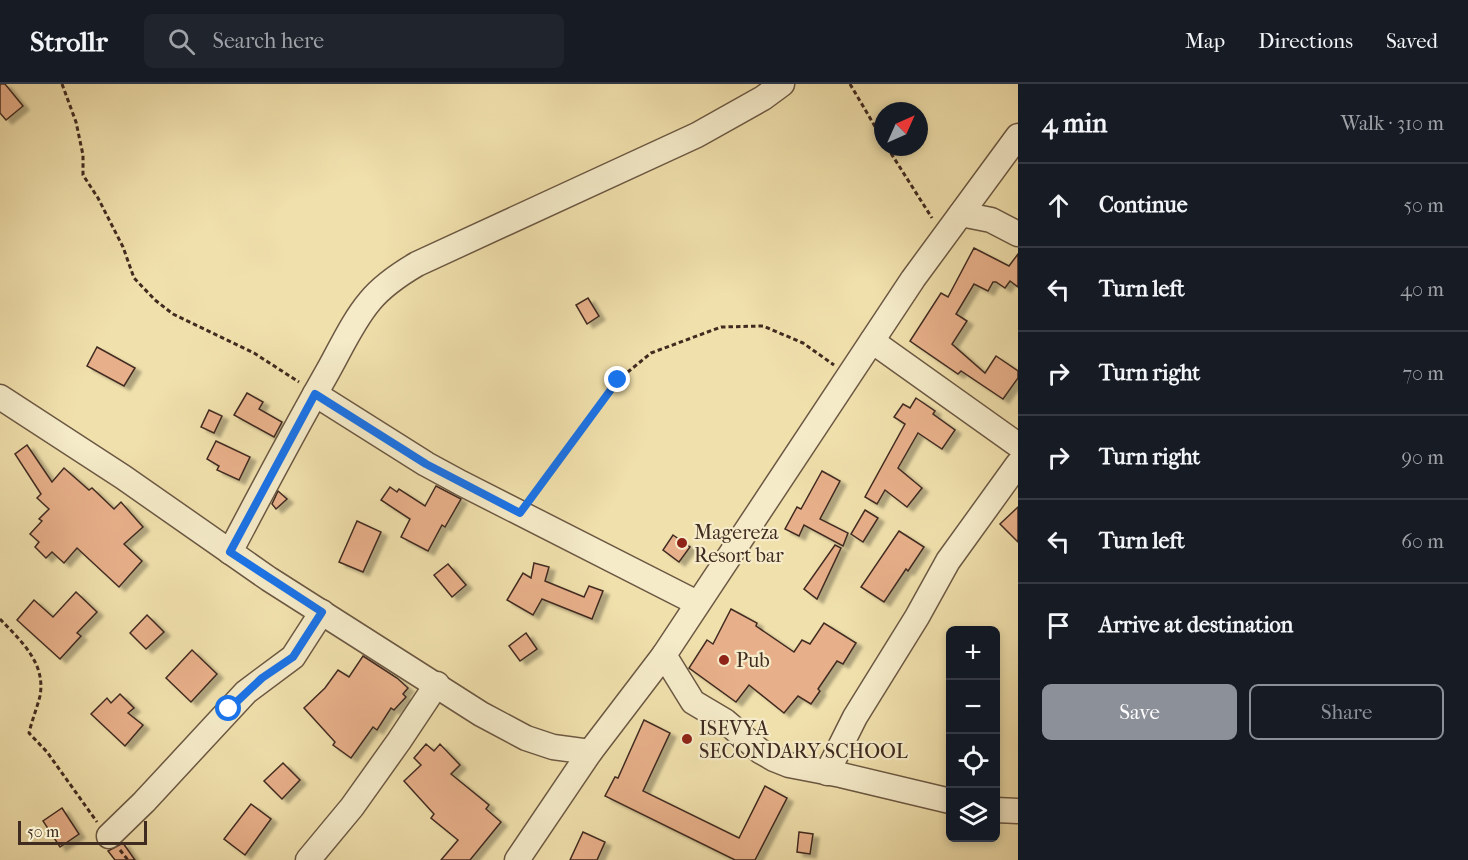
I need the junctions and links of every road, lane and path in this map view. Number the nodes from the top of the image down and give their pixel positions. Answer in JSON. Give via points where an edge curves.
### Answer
{"nodes":[{"id":1,"x":62,"y":84,"type":"edge"},
{"id":2,"x":782,"y":84,"type":"edge"},
{"id":3,"x":850,"y":84,"type":"edge"},
{"id":4,"x":874,"y":125,"type":"edge"},
{"id":5,"x":1018,"y":136,"type":"edge"},
{"id":6,"x":893,"y":156,"type":"edge"},
{"id":7,"x":961,"y":214,"type":"junction"},
{"id":8,"x":1018,"y":234,"type":"edge"},
{"id":9,"x":944,"y":238,"type":"junction"},
{"id":10,"x":872,"y":341,"type":"junction"},
{"id":11,"x":850,"y":375,"type":"junction"},
{"id":12,"x":315,"y":393,"type":"junction"},
{"id":13,"x":0,"y":397,"type":"edge"},
{"id":14,"x":1018,"y":445,"type":"edge"},
{"id":15,"x":1018,"y":464,"type":"edge"},
{"id":16,"x":520,"y":513,"type":"junction"},
{"id":17,"x":230,"y":552,"type":"junction"},
{"id":18,"x":697,"y":603,"type":"junction"},
{"id":19,"x":322,"y":612,"type":"junction"},
{"id":20,"x":0,"y":619,"type":"edge"},
{"id":21,"x":664,"y":655,"type":"junction"},
{"id":22,"x":437,"y":684,"type":"junction"},
{"id":23,"x":590,"y":752,"type":"junction"},
{"id":24,"x":827,"y":773,"type":"junction"},
{"id":25,"x":946,"y":800,"type":"edge"},
{"id":26,"x":1000,"y":810,"type":"edge"},
{"id":27,"x":1018,"y":811,"type":"edge"},
{"id":28,"x":109,"y":836,"type":"junction"},
{"id":29,"x":128,"y":860,"type":"edge"},
{"id":30,"x":308,"y":860,"type":"edge"},
{"id":31,"x":517,"y":860,"type":"edge"}],
"edges":[{"from":1,"to":12,"type":"path","via":[[76,122],[83,155],[82,175],[123,247],[134,278],[173,314],[254,353]]},
{"from":2,"to":12,"type":"street","via":[[697,135],[400,274],[370,301]]},
{"from":3,"to":4,"type":"path"},
{"from":5,"to":7,"type":"street"},
{"from":6,"to":9,"type":"path"},
{"from":7,"to":8,"type":"street","via":[[991,220]]},
{"from":7,"to":9,"type":"street"},
{"from":9,"to":10,"type":"street"},
{"from":10,"to":11,"type":"street"},
{"from":10,"to":14,"type":"street"},
{"from":11,"to":16,"type":"path","via":[[803,343],[763,326],[721,327],[651,353],[618,380]]},
{"from":11,"to":18,"type":"street"},
{"from":12,"to":16,"type":"street","via":[[426,464]]},
{"from":12,"to":17,"type":"street"},
{"from":13,"to":17,"type":"street"},
{"from":15,"to":24,"type":"street","via":[[948,561],[855,717]]},
{"from":16,"to":18,"type":"street"},
{"from":17,"to":19,"type":"street"},
{"from":18,"to":21,"type":"street"},
{"from":19,"to":22,"type":"street"},
{"from":19,"to":28,"type":"street","via":[[293,657],[246,692]]},
{"from":20,"to":28,"type":"path","via":[[26,646],[41,679],[29,733]]},
{"from":21,"to":23,"type":"street"},
{"from":21,"to":24,"type":"street","via":[[693,702],[725,721],[760,751],[789,765]]},
{"from":22,"to":23,"type":"street","via":[[526,738],[553,747]]},
{"from":22,"to":30,"type":"street","via":[[352,807]]},
{"from":23,"to":31,"type":"street"},
{"from":24,"to":25,"type":"street"},
{"from":26,"to":27,"type":"street"},
{"from":28,"to":29,"type":"path"}]}
